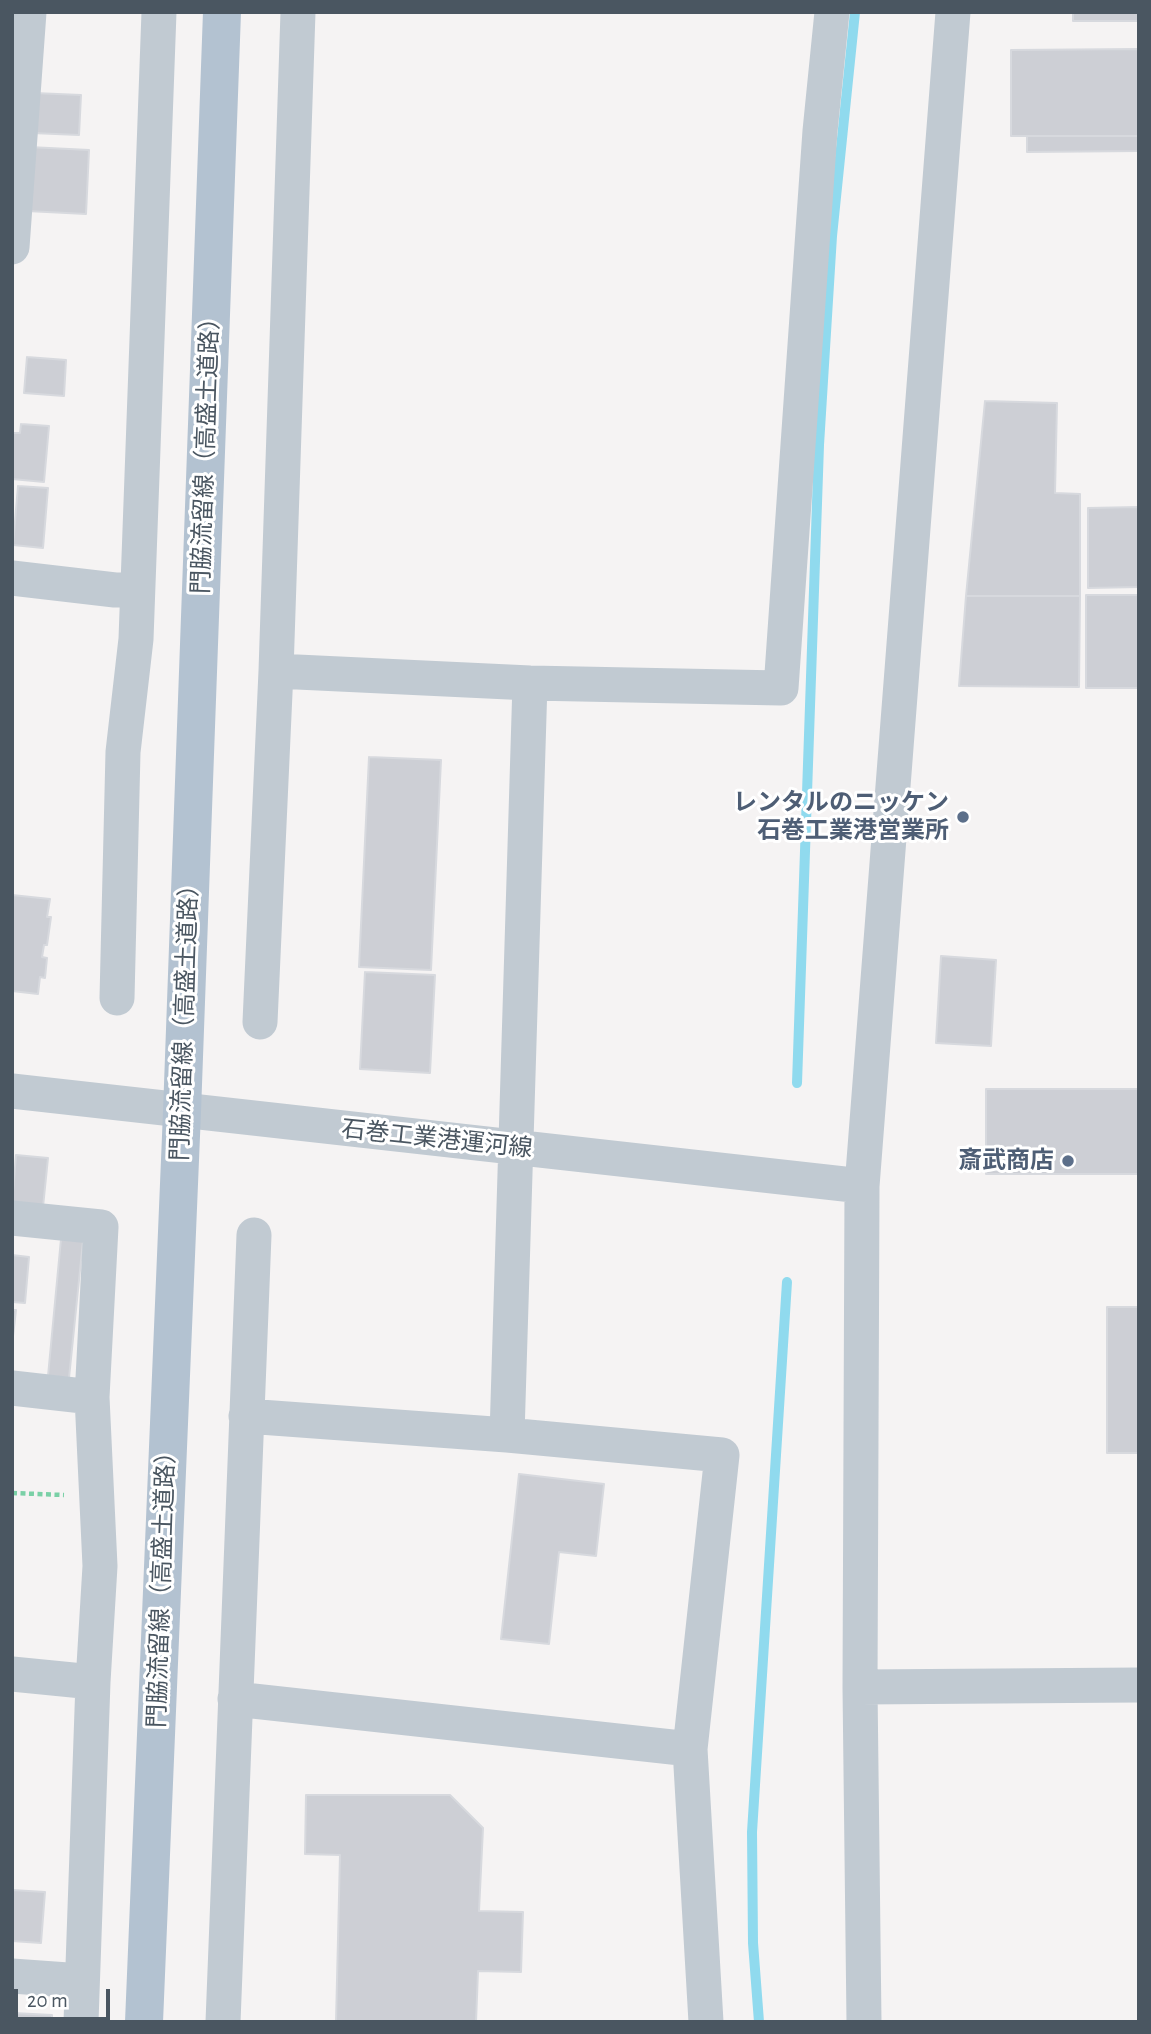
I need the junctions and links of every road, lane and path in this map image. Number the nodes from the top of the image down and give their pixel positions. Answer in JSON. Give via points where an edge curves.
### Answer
{"nodes":[{"id":1,"x":29,"y":12,"type":"edge"},
{"id":2,"x":159,"y":12,"type":"edge"},
{"id":3,"x":222,"y":12,"type":"edge"},
{"id":4,"x":298,"y":12,"type":"edge"},
{"id":5,"x":832,"y":12,"type":"edge"},
{"id":6,"x":953,"y":12,"type":"edge"},
{"id":7,"x":12,"y":247,"type":"edge"},
{"id":8,"x":12,"y":578,"type":"edge"},
{"id":9,"x":136,"y":590,"type":"junction"},
{"id":10,"x":276,"y":671,"type":"junction"},
{"id":11,"x":530,"y":683,"type":"junction"},
{"id":12,"x":117,"y":998,"type":"dead end"},
{"id":13,"x":260,"y":1022,"type":"dead end"},
{"id":14,"x":12,"y":1091,"type":"edge"},
{"id":15,"x":182,"y":1112,"type":"junction"},
{"id":16,"x":514,"y":1147,"type":"junction"},
{"id":17,"x":862,"y":1186,"type":"junction"},
{"id":18,"x":12,"y":1218,"type":"edge"},
{"id":19,"x":254,"y":1235,"type":"dead end"},
{"id":20,"x":12,"y":1388,"type":"edge"},
{"id":21,"x":92,"y":1397,"type":"junction"},
{"id":22,"x":246,"y":1416,"type":"junction"},
{"id":23,"x":507,"y":1436,"type":"junction"},
{"id":24,"x":12,"y":1493,"type":"edge"},
{"id":25,"x":96,"y":1497,"type":"junction"},
{"id":26,"x":12,"y":1674,"type":"edge"},
{"id":27,"x":93,"y":1682,"type":"junction"},
{"id":28,"x":1139,"y":1685,"type":"edge"},
{"id":29,"x":860,"y":1688,"type":"junction"},
{"id":30,"x":234,"y":1699,"type":"junction"},
{"id":31,"x":690,"y":1749,"type":"junction"},
{"id":32,"x":12,"y":1976,"type":"edge"},
{"id":33,"x":82,"y":1981,"type":"junction"},
{"id":34,"x":81,"y":2022,"type":"edge"},
{"id":35,"x":144,"y":2022,"type":"edge"},
{"id":36,"x":223,"y":2022,"type":"edge"},
{"id":37,"x":706,"y":2022,"type":"edge"},
{"id":38,"x":864,"y":2022,"type":"edge"}],
"edges":[{"from":1,"to":7,"type":"street"},
{"from":2,"to":9,"type":"street"},
{"from":3,"to":15,"type":"main road","name":"門脇流留線（高盛土道路）"},
{"from":4,"to":10,"type":"street"},
{"from":5,"to":11,"type":"street","via":[[780,688]]},
{"from":6,"to":17,"type":"street"},
{"from":8,"to":9,"type":"street"},
{"from":9,"to":12,"type":"street","via":[[136,639],[123,752]]},
{"from":10,"to":11,"type":"street"},
{"from":10,"to":13,"type":"street"},
{"from":11,"to":16,"type":"street"},
{"from":14,"to":15,"type":"street","name":"石巻工業港運河線"},
{"from":15,"to":16,"type":"street","name":"石巻工業港運河線"},
{"from":15,"to":35,"type":"main road","name":"門脇流留線（高盛土道路）"},
{"from":16,"to":17,"type":"street","name":"石巻工業港運河線"},
{"from":16,"to":23,"type":"street"},
{"from":17,"to":29,"type":"street"},
{"from":18,"to":21,"type":"street","via":[[101,1227]]},
{"from":19,"to":22,"type":"street"},
{"from":20,"to":21,"type":"street"},
{"from":21,"to":25,"type":"street"},
{"from":22,"to":23,"type":"street"},
{"from":22,"to":30,"type":"street"},
{"from":23,"to":31,"type":"street","via":[[722,1455]]},
{"from":24,"to":25,"type":"path"},
{"from":25,"to":27,"type":"street","via":[[100,1566]]},
{"from":26,"to":27,"type":"street"},
{"from":27,"to":33,"type":"street"},
{"from":28,"to":29,"type":"street"},
{"from":29,"to":38,"type":"street"},
{"from":30,"to":31,"type":"street"},
{"from":30,"to":36,"type":"street"},
{"from":31,"to":37,"type":"street"},
{"from":32,"to":33,"type":"street"},
{"from":33,"to":34,"type":"street"}]}
